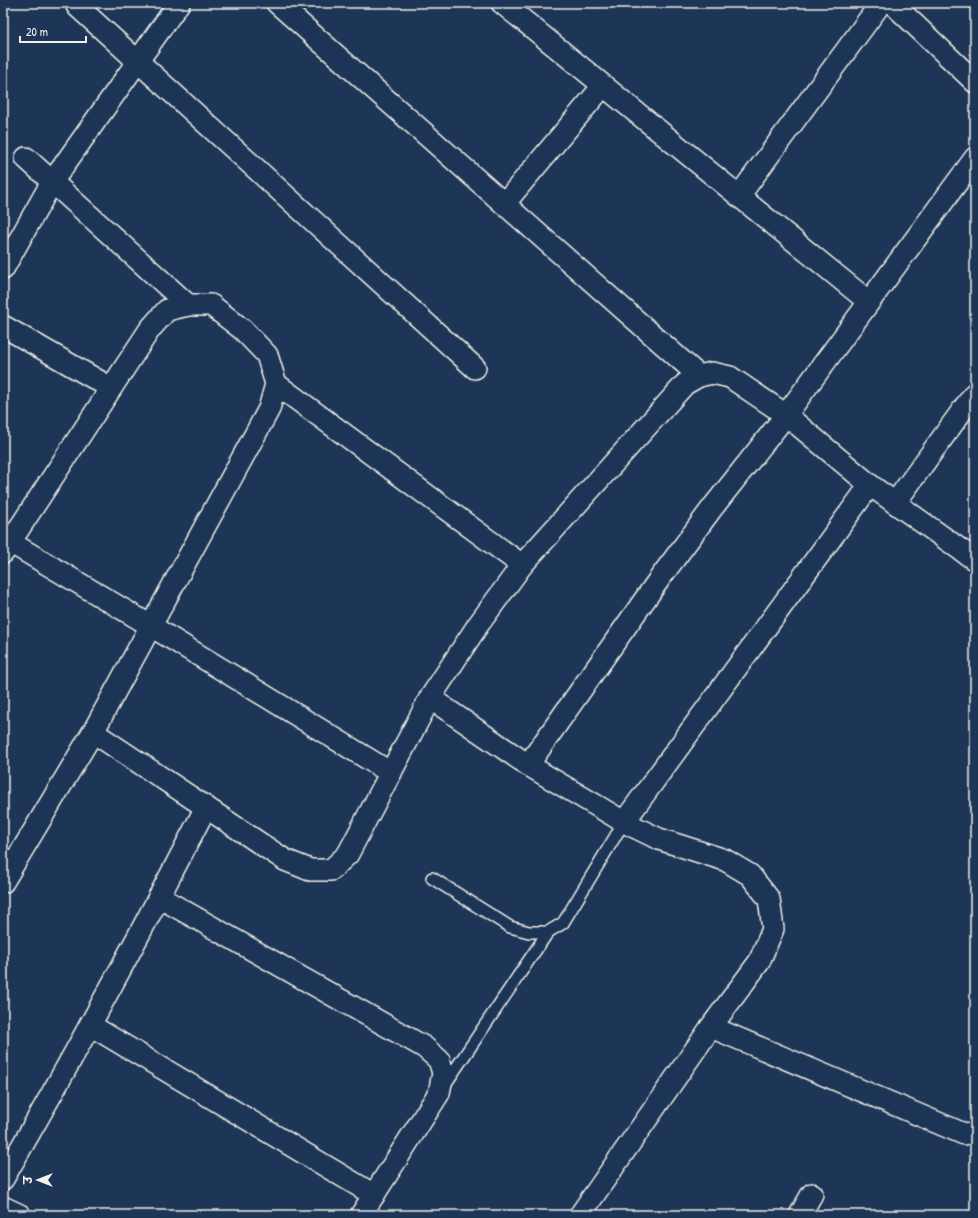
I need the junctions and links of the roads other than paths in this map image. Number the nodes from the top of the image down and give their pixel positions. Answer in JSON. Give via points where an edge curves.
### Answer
{"nodes":[{"id":1,"x":179,"y":3,"type":"edge"},
{"id":2,"x":277,"y":3,"type":"edge"},
{"id":3,"x":502,"y":3,"type":"edge"},
{"id":4,"x":881,"y":3,"type":"edge"},
{"id":5,"x":892,"y":3,"type":"edge"},
{"id":6,"x":77,"y":6,"type":"dead end"},
{"id":7,"x":137,"y":62,"type":"junction"},
{"id":8,"x":975,"y":82,"type":"edge"},
{"id":9,"x":604,"y":86,"type":"junction"},
{"id":10,"x":26,"y":158,"type":"dead end"},
{"id":11,"x":975,"y":158,"type":"edge"},
{"id":12,"x":52,"y":182,"type":"junction"},
{"id":13,"x":739,"y":196,"type":"junction"},
{"id":14,"x":504,"y":204,"type":"junction"},
{"id":15,"x":3,"y":269,"type":"edge"},
{"id":16,"x":869,"y":302,"type":"junction"},
{"id":17,"x":188,"y":305,"type":"junction"},
{"id":18,"x":3,"y":326,"type":"edge"},
{"id":19,"x":475,"y":368,"type":"dead end"},
{"id":20,"x":699,"y":376,"type":"junction"},
{"id":21,"x":276,"y":384,"type":"junction"},
{"id":22,"x":111,"y":388,"type":"junction"},
{"id":23,"x":975,"y":393,"type":"edge"},
{"id":24,"x":786,"y":415,"type":"junction"},
{"id":25,"x":870,"y":485,"type":"junction"},
{"id":26,"x":895,"y":503,"type":"junction"},
{"id":27,"x":5,"y":544,"type":"edge"},
{"id":28,"x":975,"y":560,"type":"edge"},
{"id":29,"x":522,"y":565,"type":"junction"},
{"id":30,"x":151,"y":626,"type":"junction"},
{"id":31,"x":430,"y":698,"type":"junction"},
{"id":32,"x":93,"y":732,"type":"junction"},
{"id":33,"x":528,"y":765,"type":"junction"},
{"id":34,"x":391,"y":773,"type":"junction"},
{"id":35,"x":206,"y":807,"type":"junction"},
{"id":36,"x":624,"y":822,"type":"junction"},
{"id":37,"x":432,"y":878,"type":"dead end"},
{"id":38,"x":3,"y":882,"type":"edge"},
{"id":39,"x":160,"y":898,"type":"junction"},
{"id":40,"x":548,"y":932,"type":"junction"},
{"id":41,"x":90,"y":1025,"type":"junction"},
{"id":42,"x":711,"y":1027,"type":"junction"},
{"id":43,"x":439,"y":1093,"type":"junction"},
{"id":44,"x":964,"y":1134,"type":"dead end"},
{"id":45,"x":3,"y":1179,"type":"edge"},
{"id":46,"x":812,"y":1194,"type":"dead end"},
{"id":47,"x":374,"y":1195,"type":"junction"},
{"id":48,"x":3,"y":1207,"type":"edge"},
{"id":49,"x":20,"y":1215,"type":"edge"},
{"id":50,"x":361,"y":1215,"type":"edge"},
{"id":51,"x":580,"y":1215,"type":"edge"},
{"id":52,"x":800,"y":1215,"type":"edge"}],
"edges":[{"from":1,"to":7,"type":"street"},
{"from":2,"to":14,"type":"street"},
{"from":3,"to":9,"type":"street"},
{"from":4,"to":13,"type":"street"},
{"from":5,"to":8,"type":"street"},
{"from":6,"to":7,"type":"street"},
{"from":7,"to":12,"type":"street"},
{"from":7,"to":19,"type":"street"},
{"from":9,"to":13,"type":"street"},
{"from":9,"to":14,"type":"street"},
{"from":10,"to":12,"type":"street"},
{"from":11,"to":16,"type":"street"},
{"from":12,"to":15,"type":"street"},
{"from":12,"to":17,"type":"street"},
{"from":13,"to":16,"type":"street"},
{"from":14,"to":20,"type":"street"},
{"from":16,"to":24,"type":"street"},
{"from":17,"to":21,"type":"street","via":[[210,305],[243,330],[267,355]]},
{"from":17,"to":22,"type":"street","via":[[167,310],[150,329]]},
{"from":18,"to":22,"type":"street"},
{"from":20,"to":24,"type":"street","via":[[712,373],[730,377]]},
{"from":20,"to":29,"type":"street","via":[[685,384]]},
{"from":21,"to":29,"type":"street"},
{"from":21,"to":30,"type":"street","via":[[269,409]]},
{"from":22,"to":27,"type":"street"},
{"from":23,"to":26,"type":"street"},
{"from":24,"to":25,"type":"street"},
{"from":24,"to":33,"type":"street","via":[[660,578]]},
{"from":25,"to":26,"type":"street"},
{"from":25,"to":36,"type":"street"},
{"from":26,"to":28,"type":"street"},
{"from":27,"to":30,"type":"street"},
{"from":29,"to":31,"type":"street","via":[[478,625]]},
{"from":30,"to":32,"type":"street"},
{"from":30,"to":34,"type":"street"},
{"from":31,"to":33,"type":"street"},
{"from":31,"to":34,"type":"street"},
{"from":32,"to":35,"type":"street"},
{"from":32,"to":38,"type":"street"},
{"from":33,"to":36,"type":"street"},
{"from":34,"to":35,"type":"street","via":[[348,854],[331,870],[310,870],[285,860]]},
{"from":35,"to":39,"type":"street"},
{"from":36,"to":40,"type":"lane","via":[[563,923]]},
{"from":36,"to":42,"type":"street","via":[[659,839],[725,860],[750,875],[769,899],[773,928],[759,962]]},
{"from":37,"to":40,"type":"lane","via":[[510,927],[529,932]]},
{"from":39,"to":41,"type":"street"},
{"from":39,"to":43,"type":"street","via":[[424,1047],[439,1060],[443,1073]]},
{"from":40,"to":43,"type":"lane"},
{"from":41,"to":45,"type":"street"},
{"from":41,"to":47,"type":"street"},
{"from":42,"to":44,"type":"street"},
{"from":42,"to":51,"type":"street"},
{"from":43,"to":47,"type":"street"},
{"from":46,"to":52,"type":"street"},
{"from":47,"to":50,"type":"street"},
{"from":48,"to":49,"type":"street"}]}
